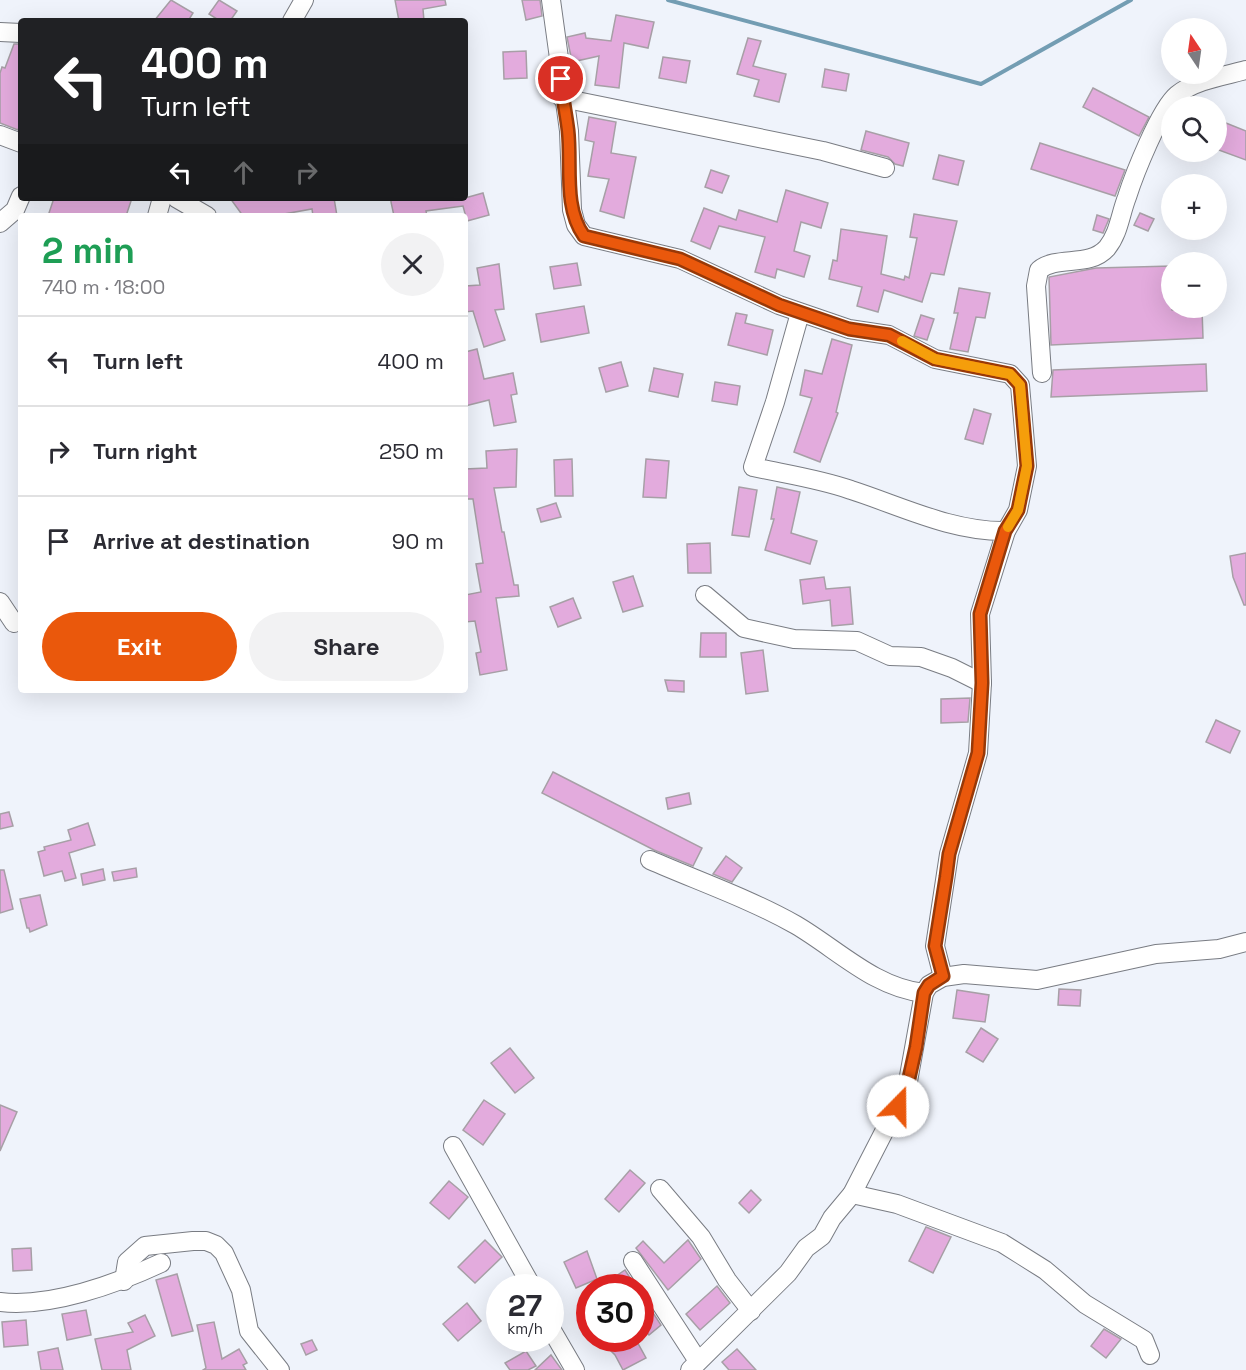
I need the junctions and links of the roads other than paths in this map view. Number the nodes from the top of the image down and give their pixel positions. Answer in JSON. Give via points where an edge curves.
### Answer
{"nodes":[{"id":1,"x":304,"y":0,"type":"edge"},
{"id":2,"x":551,"y":0,"type":"edge"},
{"id":3,"x":294,"y":18,"type":"edge"},
{"id":4,"x":0,"y":32,"type":"edge"},
{"id":5,"x":18,"y":33,"type":"edge"},
{"id":6,"x":1246,"y":70,"type":"edge"},
{"id":7,"x":562,"y":98,"type":"junction"},
{"id":8,"x":0,"y":135,"type":"edge"},
{"id":9,"x":18,"y":142,"type":"edge"},
{"id":10,"x":885,"y":168,"type":"dead end"},
{"id":11,"x":19,"y":201,"type":"edge"},
{"id":12,"x":181,"y":201,"type":"edge"},
{"id":13,"x":202,"y":213,"type":"edge"},
{"id":14,"x":0,"y":223,"type":"edge"},
{"id":15,"x":800,"y":313,"type":"junction"},
{"id":16,"x":1042,"y":373,"type":"dead end"},
{"id":17,"x":1005,"y":531,"type":"junction"},
{"id":18,"x":705,"y":595,"type":"dead end"},
{"id":19,"x":0,"y":602,"type":"edge"},
{"id":20,"x":14,"y":623,"type":"dead end"},
{"id":21,"x":982,"y":683,"type":"junction"},
{"id":22,"x":650,"y":860,"type":"dead end"},
{"id":23,"x":1246,"y":942,"type":"edge"},
{"id":24,"x":943,"y":976,"type":"junction"},
{"id":25,"x":924,"y":993,"type":"junction"},
{"id":26,"x":453,"y":1146,"type":"dead end"},
{"id":27,"x":660,"y":1189,"type":"dead end"},
{"id":28,"x":852,"y":1194,"type":"junction"},
{"id":29,"x":633,"y":1261,"type":"dead end"},
{"id":30,"x":161,"y":1263,"type":"dead end"},
{"id":31,"x":525,"y":1274,"type":"edge"},
{"id":32,"x":124,"y":1281,"type":"junction"},
{"id":33,"x":0,"y":1302,"type":"edge"},
{"id":34,"x":751,"y":1311,"type":"junction"},
{"id":35,"x":564,"y":1352,"type":"edge"},
{"id":36,"x":1150,"y":1355,"type":"dead end"},
{"id":37,"x":694,"y":1365,"type":"edge"},
{"id":38,"x":280,"y":1370,"type":"edge"},
{"id":39,"x":574,"y":1370,"type":"edge"}],
"edges":[{"from":1,"to":3,"type":"street"},
{"from":2,"to":7,"type":"street"},
{"from":4,"to":5,"type":"street"},
{"from":6,"to":16,"type":"street","via":[[1192,86],[1176,96],[1156,128],[1131,184],[1117,231],[1105,251],[1091,258],[1045,265],[1039,270],[1036,286]]},
{"from":7,"to":10,"type":"street","via":[[823,151]]},
{"from":7,"to":15,"type":"street","via":[[568,131],[572,210],[584,236],[680,259]]},
{"from":8,"to":9,"type":"street"},
{"from":11,"to":14,"type":"street"},
{"from":12,"to":13,"type":"street"},
{"from":15,"to":17,"type":"street","via":[[849,329],[889,335],[935,359],[1010,374],[1015,379],[1020,385],[1027,466],[1018,510]]},
{"from":15,"to":17,"type":"street","via":[[753,467],[849,489],[983,532]]},
{"from":17,"to":21,"type":"street","via":[[980,614]]},
{"from":18,"to":21,"type":"street","via":[[744,628],[794,639],[857,641],[890,656],[921,657]]},
{"from":19,"to":20,"type":"street"},
{"from":21,"to":24,"type":"street","via":[[978,753],[949,854],[935,946]]},
{"from":22,"to":25,"type":"street","via":[[796,925],[863,971],[912,992]]},
{"from":23,"to":24,"type":"street","via":[[1219,949],[1156,954],[1037,980]]},
{"from":24,"to":25,"type":"street"},
{"from":25,"to":28,"type":"street","via":[[907,1087]]},
{"from":26,"to":31,"type":"street"},
{"from":27,"to":34,"type":"street","via":[[701,1237]]},
{"from":28,"to":34,"type":"street","via":[[822,1236],[806,1248]]},
{"from":28,"to":36,"type":"street","via":[[897,1204],[1002,1243],[1045,1270],[1085,1304],[1144,1340]]},
{"from":29,"to":37,"type":"street"},
{"from":30,"to":32,"type":"street"},
{"from":32,"to":33,"type":"street","via":[[25,1305]]},
{"from":32,"to":38,"type":"street","via":[[127,1262],[145,1246],[193,1241],[216,1245],[224,1253],[241,1290],[249,1330]]},
{"from":34,"to":37,"type":"street"},
{"from":35,"to":39,"type":"street"}]}
